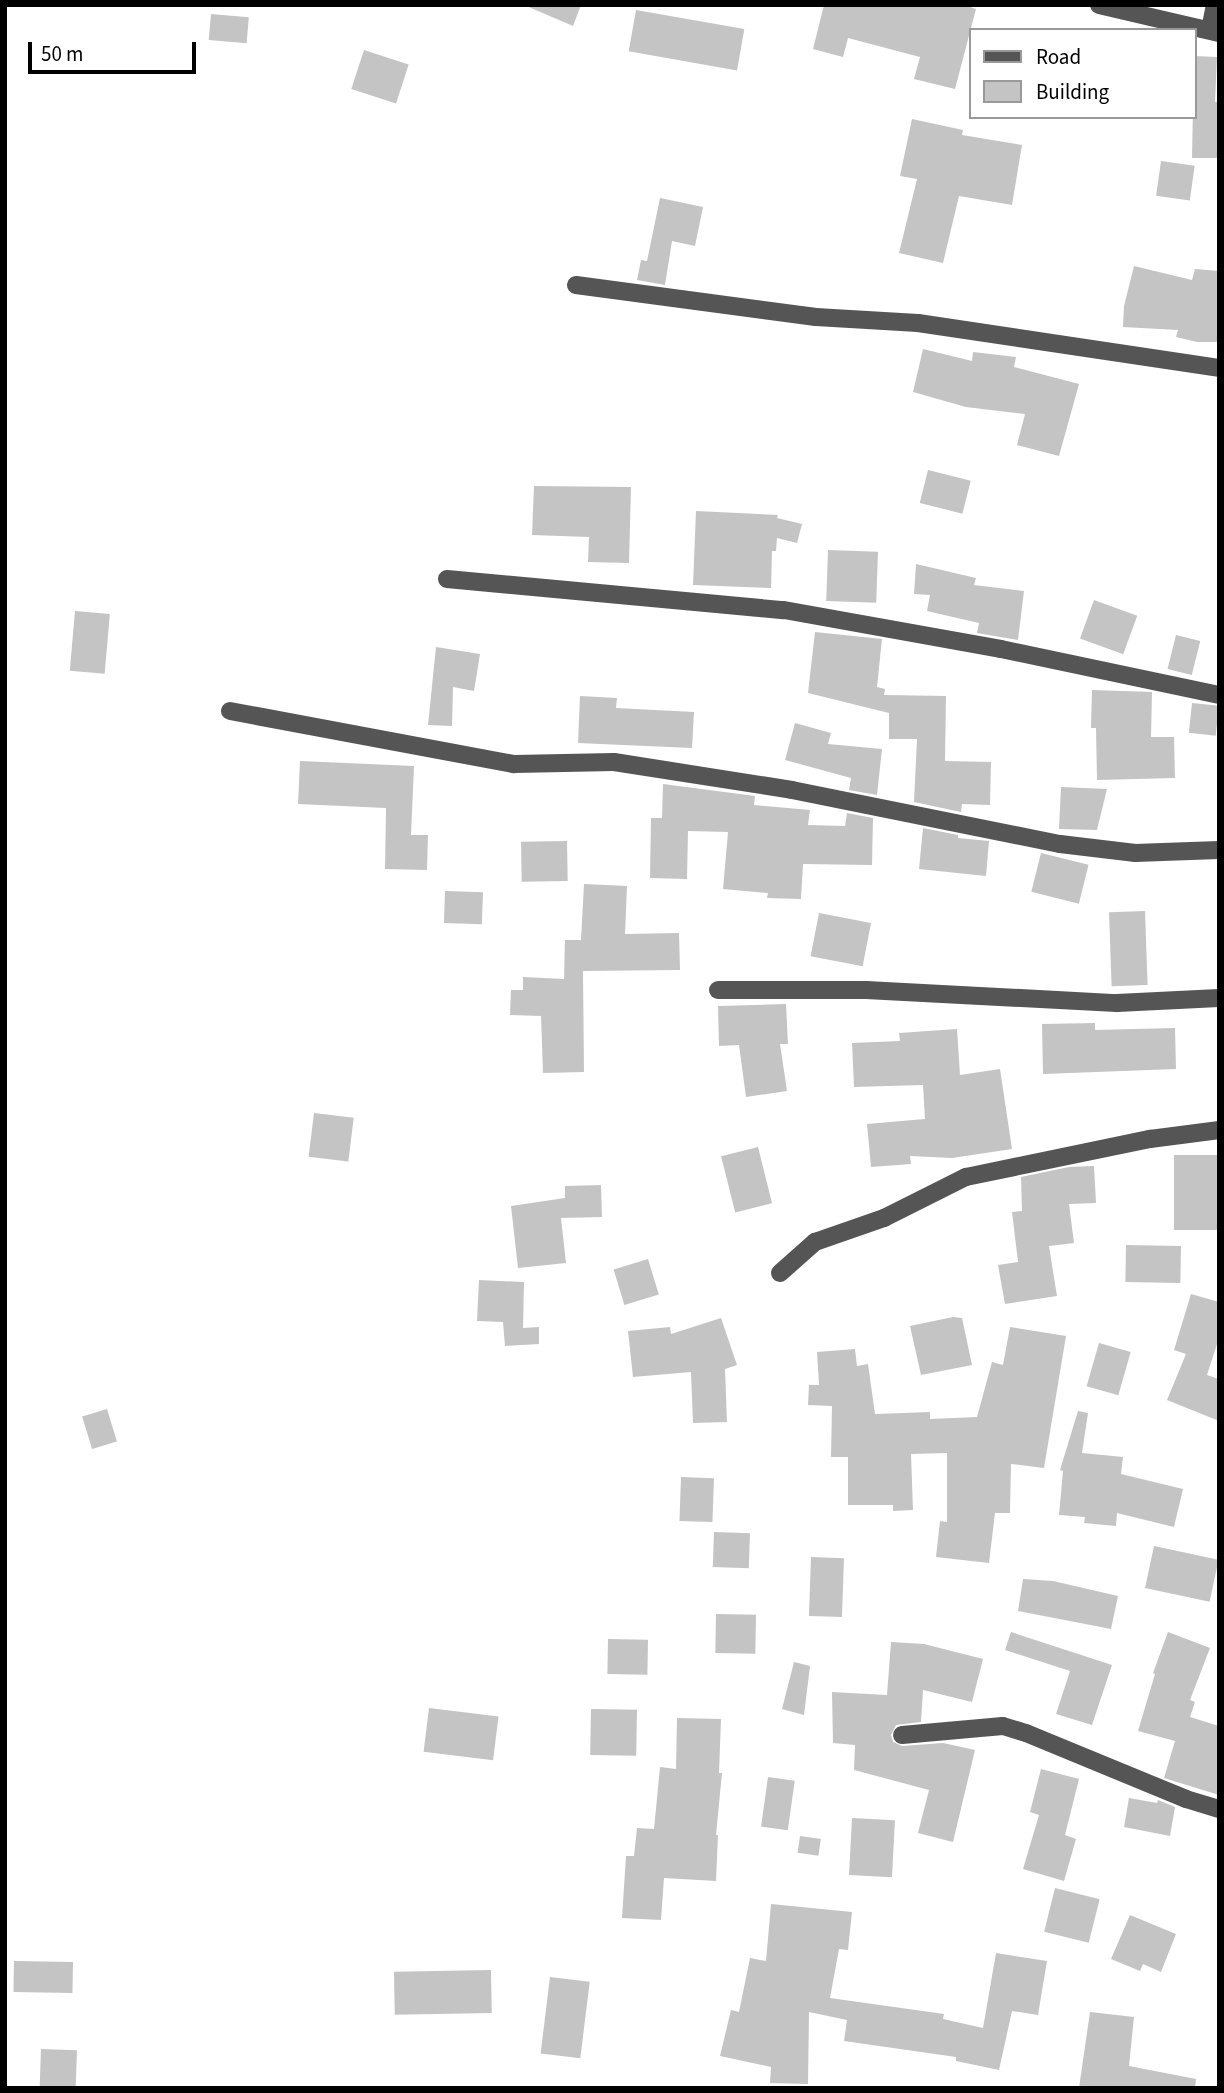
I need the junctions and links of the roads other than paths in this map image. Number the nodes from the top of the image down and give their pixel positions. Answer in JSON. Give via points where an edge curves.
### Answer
{"nodes":[{"id":1,"x":1099,"y":5,"type":"edge"},
{"id":2,"x":1214,"y":5,"type":"edge"},
{"id":3,"x":1217,"y":32,"type":"edge"},
{"id":4,"x":576,"y":285,"type":"dead end"},
{"id":5,"x":1219,"y":368,"type":"edge"},
{"id":6,"x":447,"y":579,"type":"dead end"},
{"id":7,"x":1219,"y":695,"type":"edge"},
{"id":8,"x":230,"y":711,"type":"dead end"},
{"id":9,"x":1219,"y":850,"type":"edge"},
{"id":10,"x":718,"y":990,"type":"dead end"},
{"id":11,"x":1219,"y":998,"type":"edge"},
{"id":12,"x":1219,"y":1130,"type":"edge"},
{"id":13,"x":780,"y":1273,"type":"dead end"},
{"id":14,"x":902,"y":1735,"type":"dead end"},
{"id":15,"x":1219,"y":1809,"type":"edge"}],
"edges":[{"from":1,"to":3,"type":"street"},
{"from":2,"to":3,"type":"street","via":[[1211,25]]},
{"from":4,"to":5,"type":"street","via":[[816,317],[918,323]]},
{"from":6,"to":7,"type":"street","via":[[784,610]]},
{"from":8,"to":9,"type":"street","via":[[505,763],[614,762],[792,790],[1060,844],[1135,853]]},
{"from":10,"to":11,"type":"street","via":[[866,990],[1116,1003]]},
{"from":12,"to":13,"type":"street","via":[[1150,1139],[966,1177],[884,1218],[815,1242]]},
{"from":14,"to":15,"type":"street","via":[[1003,1726]]}]}
